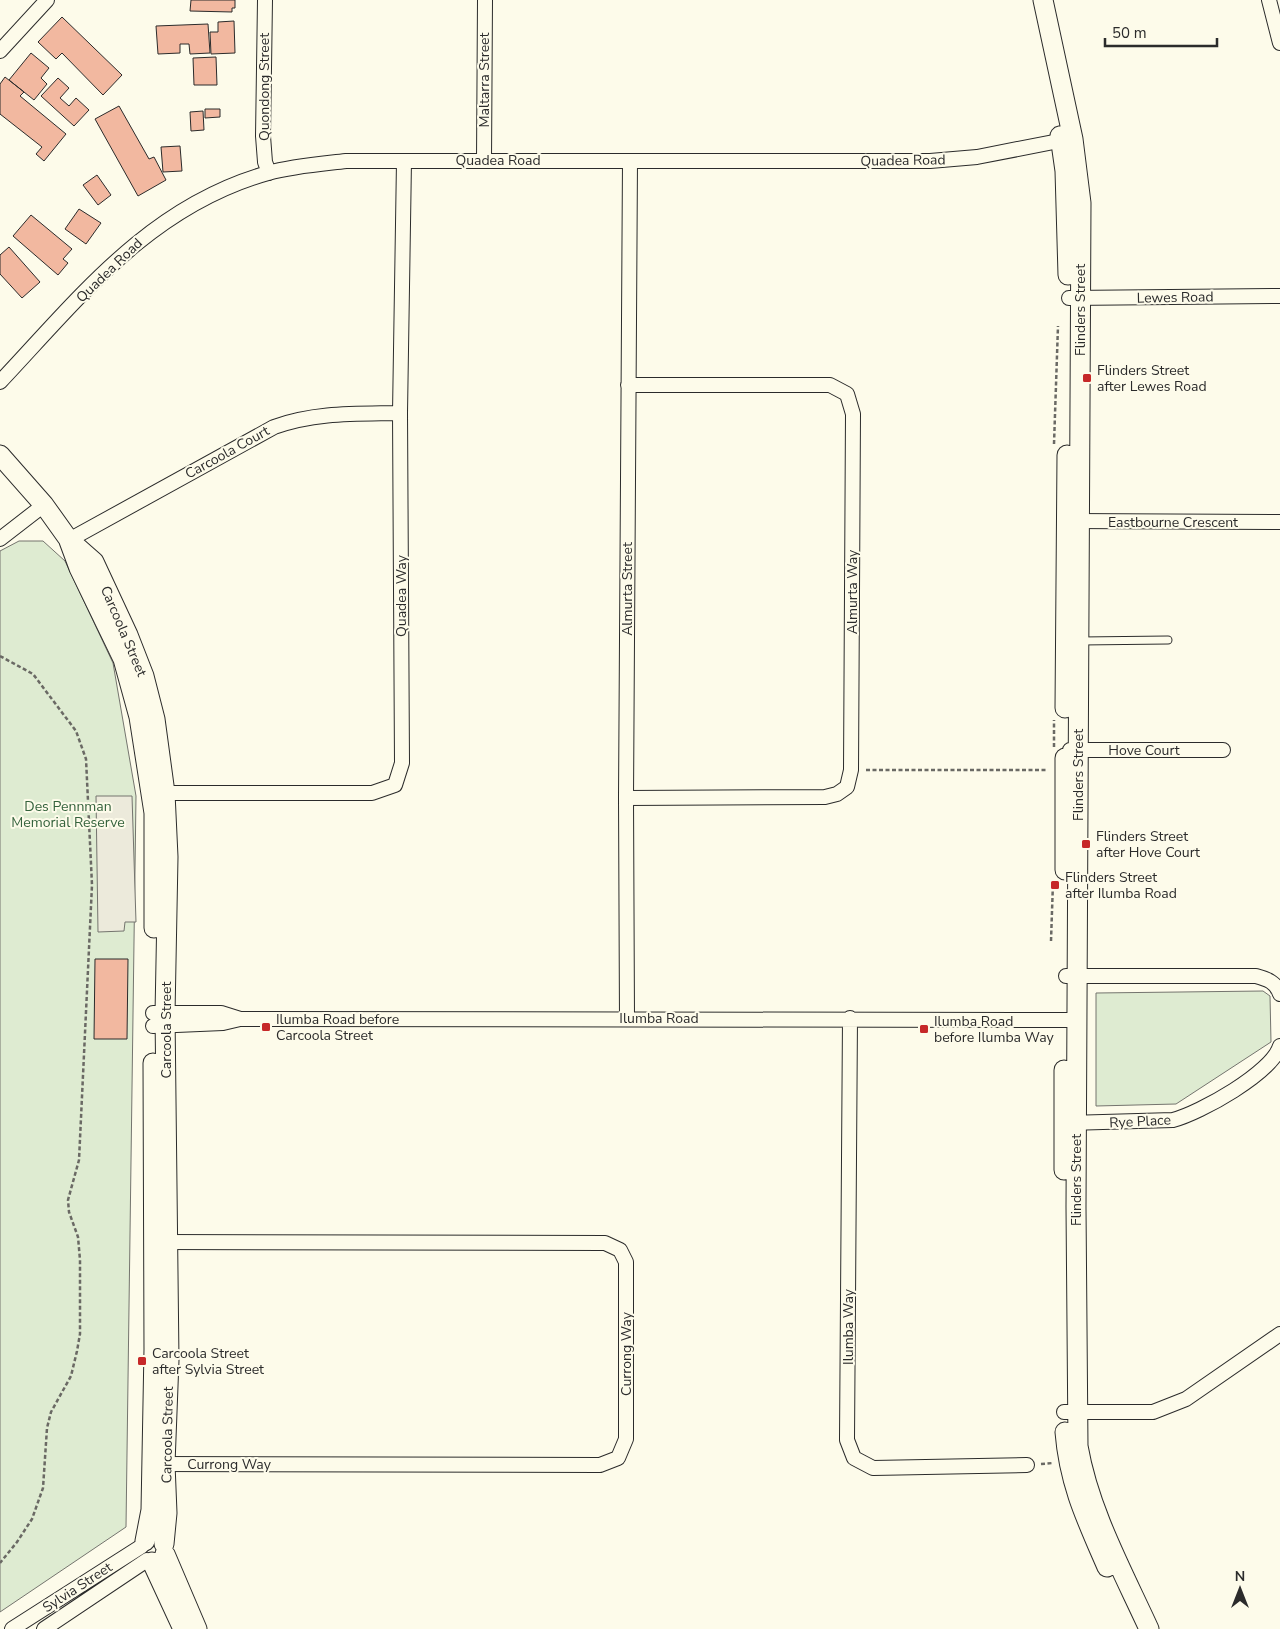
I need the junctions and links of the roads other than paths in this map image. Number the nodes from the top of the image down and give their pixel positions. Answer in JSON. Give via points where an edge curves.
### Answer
{"nodes":[{"id":1,"x":47,"y":0,"type":"edge"},
{"id":2,"x":265,"y":0,"type":"edge"},
{"id":3,"x":485,"y":0,"type":"edge"},
{"id":4,"x":1030,"y":0,"type":"edge"},
{"id":5,"x":1043,"y":0,"type":"edge"},
{"id":6,"x":1269,"y":0,"type":"edge"},
{"id":7,"x":1280,"y":43,"type":"edge"},
{"id":8,"x":0,"y":51,"type":"edge"},
{"id":9,"x":1067,"y":140,"type":"junction"},
{"id":10,"x":484,"y":160,"type":"junction"},
{"id":11,"x":404,"y":161,"type":"junction"},
{"id":12,"x":630,"y":161,"type":"junction"},
{"id":13,"x":268,"y":173,"type":"junction"},
{"id":14,"x":1280,"y":296,"type":"edge"},
{"id":15,"x":1075,"y":298,"type":"junction"},
{"id":16,"x":0,"y":382,"type":"edge"},
{"id":17,"x":628,"y":385,"type":"junction"},
{"id":18,"x":400,"y":413,"type":"junction"},
{"id":19,"x":0,"y":455,"type":"edge"},
{"id":20,"x":44,"y":505,"type":"junction"},
{"id":21,"x":1072,"y":521,"type":"junction"},
{"id":22,"x":1280,"y":522,"type":"edge"},
{"id":23,"x":0,"y":539,"type":"edge"},
{"id":24,"x":69,"y":540,"type":"junction"},
{"id":25,"x":1126,"y":640,"type":"junction"},
{"id":26,"x":1156,"y":640,"type":"junction"},
{"id":27,"x":1168,"y":640,"type":"dead end"},
{"id":28,"x":1078,"y":641,"type":"junction"},
{"id":29,"x":1126,"y":649,"type":"dead end"},
{"id":30,"x":1157,"y":650,"type":"dead end"},
{"id":31,"x":1071,"y":750,"type":"junction"},
{"id":32,"x":1223,"y":750,"type":"dead end"},
{"id":33,"x":158,"y":793,"type":"junction"},
{"id":34,"x":626,"y":798,"type":"junction"},
{"id":35,"x":1071,"y":976,"type":"junction"},
{"id":36,"x":1280,"y":994,"type":"edge"},
{"id":37,"x":627,"y":1018,"type":"junction"},
{"id":38,"x":850,"y":1018,"type":"junction"},
{"id":39,"x":159,"y":1020,"type":"junction"},
{"id":40,"x":1071,"y":1020,"type":"junction"},
{"id":41,"x":1280,"y":1046,"type":"edge"},
{"id":42,"x":1070,"y":1123,"type":"junction"},
{"id":43,"x":160,"y":1242,"type":"junction"},
{"id":44,"x":1280,"y":1334,"type":"edge"},
{"id":45,"x":1070,"y":1412,"type":"junction"},
{"id":46,"x":158,"y":1464,"type":"junction"},
{"id":47,"x":1027,"y":1465,"type":"road end"},
{"id":48,"x":153,"y":1551,"type":"junction"},
{"id":49,"x":12,"y":1629,"type":"edge"},
{"id":50,"x":44,"y":1629,"type":"edge"},
{"id":51,"x":183,"y":1629,"type":"edge"},
{"id":52,"x":198,"y":1629,"type":"edge"},
{"id":53,"x":1136,"y":1629,"type":"edge"},
{"id":54,"x":1149,"y":1629,"type":"edge"}],
"edges":[{"from":1,"to":8,"type":"street"},
{"from":2,"to":13,"type":"street","name":"Quondong Street","via":[[263,136]]},
{"from":3,"to":10,"type":"street","name":"Maltarra Street"},
{"from":4,"to":9,"type":"main road","name":"Flinders Street"},
{"from":5,"to":9,"type":"main road","name":"Flinders Street"},
{"from":6,"to":7,"type":"street"},
{"from":9,"to":12,"type":"street","name":"Quadea Road","via":[[977,157],[930,161]]},
{"from":9,"to":15,"type":"main road","name":"Flinders Street","via":[[1065,171]]},
{"from":10,"to":11,"type":"street","name":"Quadea Road"},
{"from":10,"to":12,"type":"street","name":"Quadea Road"},
{"from":11,"to":13,"type":"street","name":"Quadea Road","via":[[346,161]]},
{"from":11,"to":18,"type":"street","name":"Quadea Way"},
{"from":12,"to":17,"type":"street","name":"Almurta Street"},
{"from":13,"to":16,"type":"street","name":"Quadea Road","via":[[201,199],[158,225],[117,259]]},
{"from":14,"to":15,"type":"street","name":"Lewes Road"},
{"from":15,"to":21,"type":"main road","name":"Flinders Street"},
{"from":17,"to":34,"type":"street","name":"Almurta Street"},
{"from":17,"to":34,"type":"street","name":"Almurta Way","via":[[830,385],[847,394],[853,414],[851,770],[847,787],[825,797]]},
{"from":18,"to":24,"type":"street","name":"Carcoola Court","via":[[321,414],[274,426]]},
{"from":18,"to":33,"type":"street","name":"Quadea Way","via":[[402,763],[395,785],[372,793]]},
{"from":19,"to":20,"type":"main road","name":"Carcoola Street"},
{"from":20,"to":23,"type":"street"},
{"from":20,"to":24,"type":"main road","name":"Carcoola Street"},
{"from":21,"to":22,"type":"street","name":"Eastbourne Crescent"},
{"from":21,"to":28,"type":"main road","name":"Flinders Street"},
{"from":21,"to":31,"type":"main road","name":"Flinders Street"},
{"from":24,"to":33,"type":"main road","name":"Carcoola Street","via":[[94,562],[144,676],[155,719]]},
{"from":25,"to":26,"type":"lane"},
{"from":25,"to":28,"type":"lane"},
{"from":25,"to":29,"type":"lane"},
{"from":26,"to":27,"type":"lane"},
{"from":26,"to":30,"type":"lane"},
{"from":28,"to":31,"type":"main road","name":"Flinders Street"},
{"from":31,"to":32,"type":"street","name":"Hove Court"},
{"from":31,"to":35,"type":"main road","name":"Flinders Street"},
{"from":33,"to":39,"type":"main road","name":"Carcoola Street","via":[[155,840]]},
{"from":34,"to":37,"type":"street","name":"Almurta Street"},
{"from":35,"to":36,"type":"street","via":[[1256,976],[1268,979]]},
{"from":35,"to":40,"type":"main road","name":"Flinders Street"},
{"from":37,"to":38,"type":"street","name":"Ilumba Road"},
{"from":37,"to":39,"type":"street","name":"Ilumba Road","via":[[240,1019],[222,1023]]},
{"from":38,"to":40,"type":"street","name":"Ilumba Road"},
{"from":38,"to":47,"type":"street","name":"Ilumba Way","via":[[847,1440],[854,1458],[873,1468]]},
{"from":39,"to":43,"type":"main road","name":"Carcoola Street"},
{"from":40,"to":42,"type":"main road","name":"Flinders Street"},
{"from":41,"to":42,"type":"street","name":"Rye Place","via":[[1267,1067],[1201,1111],[1188,1116],[1173,1120]]},
{"from":42,"to":45,"type":"main road","name":"Flinders Street"},
{"from":43,"to":46,"type":"main road","name":"Carcoola Street"},
{"from":43,"to":46,"type":"street","name":"Currong Way","via":[[605,1243],[620,1250],[626,1262],[626,1439],[618,1458],[600,1465]]},
{"from":44,"to":45,"type":"street","via":[[1186,1399],[1154,1412]]},
{"from":45,"to":53,"type":"main road","name":"Flinders Street","via":[[1067,1462],[1087,1525]]},
{"from":45,"to":54,"type":"main road","name":"Flinders Street","via":[[1083,1472],[1099,1516]]},
{"from":46,"to":48,"type":"main road","name":"Carcoola Street","via":[[167,1513]]},
{"from":48,"to":49,"type":"street","name":"Sylvia Street"},
{"from":48,"to":50,"type":"street","name":"Sylvia Street"},
{"from":48,"to":51,"type":"main road"},
{"from":48,"to":52,"type":"main road","name":"Carcoola Street"}]}
